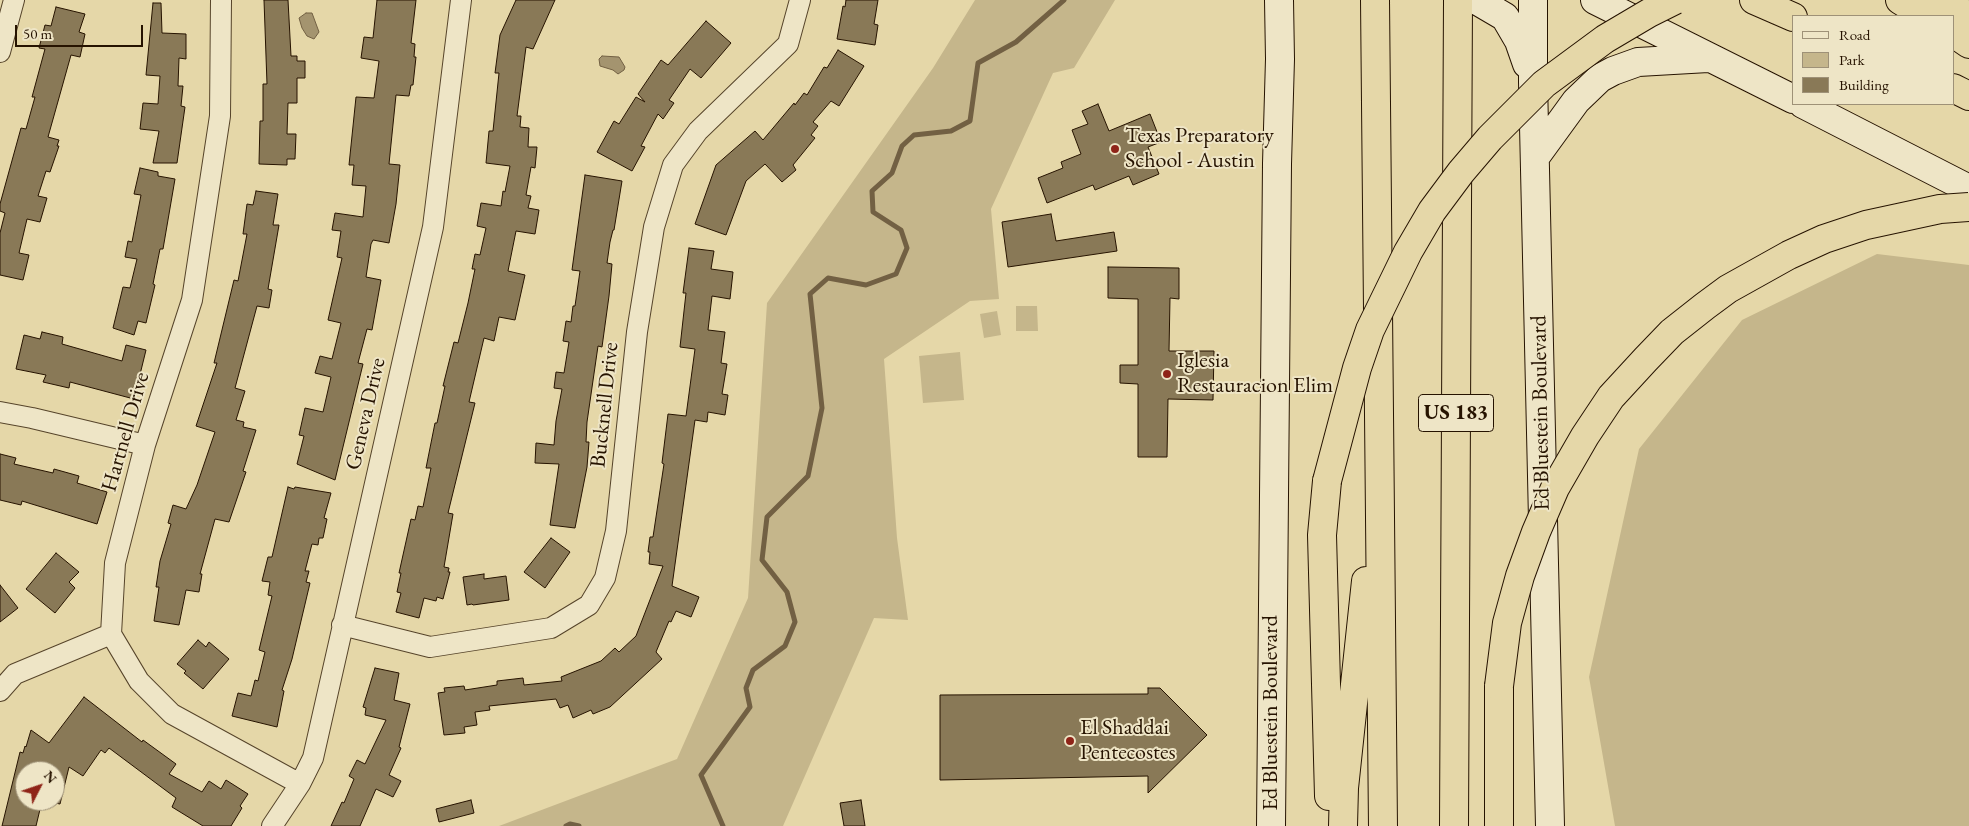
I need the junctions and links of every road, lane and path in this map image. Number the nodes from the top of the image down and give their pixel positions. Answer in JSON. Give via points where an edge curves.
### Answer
{"nodes":[{"id":1,"x":14,"y":0,"type":"edge"},
{"id":2,"x":221,"y":0,"type":"edge"},
{"id":3,"x":462,"y":0,"type":"edge"},
{"id":4,"x":800,"y":0,"type":"edge"},
{"id":5,"x":1375,"y":0,"type":"edge"},
{"id":6,"x":1458,"y":0,"type":"edge"},
{"id":7,"x":1533,"y":0,"type":"edge"},
{"id":8,"x":1595,"y":0,"type":"edge"},
{"id":9,"x":1620,"y":0,"type":"edge"},
{"id":10,"x":1674,"y":0,"type":"edge"},
{"id":11,"x":1754,"y":0,"type":"edge"},
{"id":12,"x":1900,"y":0,"type":"edge"},
{"id":13,"x":1938,"y":0,"type":"edge"},
{"id":14,"x":1279,"y":2,"type":"edge"},
{"id":15,"x":1486,"y":5,"type":"edge"},
{"id":16,"x":1924,"y":15,"type":"edge"},
{"id":17,"x":1969,"y":16,"type":"edge"},
{"id":18,"x":1792,"y":18,"type":"edge"},
{"id":19,"x":1649,"y":27,"type":"junction"},
{"id":20,"x":1954,"y":35,"type":"edge"},
{"id":21,"x":1969,"y":44,"type":"edge"},
{"id":22,"x":0,"y":52,"type":"edge"},
{"id":23,"x":1714,"y":58,"type":"junction"},
{"id":24,"x":1533,"y":82,"type":"junction"},
{"id":25,"x":1954,"y":88,"type":"edge"},
{"id":26,"x":1969,"y":96,"type":"edge"},
{"id":27,"x":1792,"y":98,"type":"edge"},
{"id":28,"x":1805,"y":105,"type":"edge"},
{"id":29,"x":1536,"y":156,"type":"junction"},
{"id":30,"x":1969,"y":189,"type":"edge"},
{"id":31,"x":1969,"y":207,"type":"edge"},
{"id":32,"x":0,"y":412,"type":"edge"},
{"id":33,"x":1380,"y":443,"type":"junction"},
{"id":34,"x":145,"y":445,"type":"junction"},
{"id":35,"x":342,"y":625,"type":"junction"},
{"id":36,"x":111,"y":634,"type":"junction"},
{"id":37,"x":0,"y":691,"type":"edge"},
{"id":38,"x":300,"y":784,"type":"junction"},
{"id":39,"x":272,"y":826,"type":"edge"},
{"id":40,"x":1271,"y":826,"type":"edge"},
{"id":41,"x":1330,"y":826,"type":"edge"},
{"id":42,"x":1343,"y":826,"type":"edge"},
{"id":43,"x":1383,"y":826,"type":"edge"},
{"id":44,"x":1454,"y":826,"type":"edge"},
{"id":45,"x":1499,"y":826,"type":"edge"},
{"id":46,"x":1550,"y":826,"type":"edge"}],
"edges":[{"from":1,"to":22,"type":"street"},
{"from":2,"to":34,"type":"street","name":"Hartnell Drive","via":[[220,116],[192,300]]},
{"from":3,"to":35,"type":"street","name":"Geneva Drive","via":[[433,227]]},
{"from":4,"to":35,"type":"street","name":"Bucknell Drive","via":[[788,44],[698,131],[673,165],[654,227],[637,332],[616,531],[605,578],[589,605],[551,628],[430,646]]},
{"from":5,"to":33,"type":"highway"},
{"from":6,"to":44,"type":"highway","number":"US 183"},
{"from":7,"to":24,"type":"main road","name":"Ed Bluestein Boulevard"},
{"from":8,"to":19,"type":"main road"},
{"from":9,"to":19,"type":"main road"},
{"from":10,"to":41,"type":"highway","bridge":true,"via":[[1570,63],[1490,138],[1432,211],[1370,330],[1328,480],[1322,534]]},
{"from":11,"to":18,"type":"highway"},
{"from":12,"to":16,"type":"highway"},
{"from":13,"to":17,"type":"highway"},
{"from":14,"to":40,"type":"main road","name":"Ed Bluestein Boulevard"},
{"from":15,"to":24,"type":"main road","via":[[1505,17],[1512,26]]},
{"from":19,"to":23,"type":"main road"},
{"from":20,"to":21,"type":"highway"},
{"from":23,"to":27,"type":"main road"},
{"from":23,"to":29,"type":"main road","via":[[1638,62],[1613,71],[1576,101]]},
{"from":24,"to":29,"type":"main road","name":"Ed Bluestein Boulevard"},
{"from":25,"to":26,"type":"highway"},
{"from":28,"to":30,"type":"main road"},
{"from":29,"to":46,"type":"main road","name":"Ed Bluestein Boulevard"},
{"from":31,"to":45,"type":"highway","bridge":true,"via":[[1940,208],[1866,225],[1824,238],[1772,264],[1728,289],[1672,332],[1611,397],[1555,488],[1520,576],[1507,623],[1499,686]]},
{"from":32,"to":34,"type":"street"},
{"from":33,"to":42,"type":"highway","via":[[1344,788]]},
{"from":33,"to":43,"type":"highway"},
{"from":34,"to":36,"type":"street","name":"Hartnell Drive","via":[[115,563]]},
{"from":35,"to":38,"type":"street","name":"Geneva Drive","via":[[313,758]]},
{"from":36,"to":37,"type":"street","via":[[15,674]]},
{"from":36,"to":38,"type":"street","via":[[139,681],[172,714]]},
{"from":38,"to":39,"type":"street","name":"Geneva Drive"}]}
